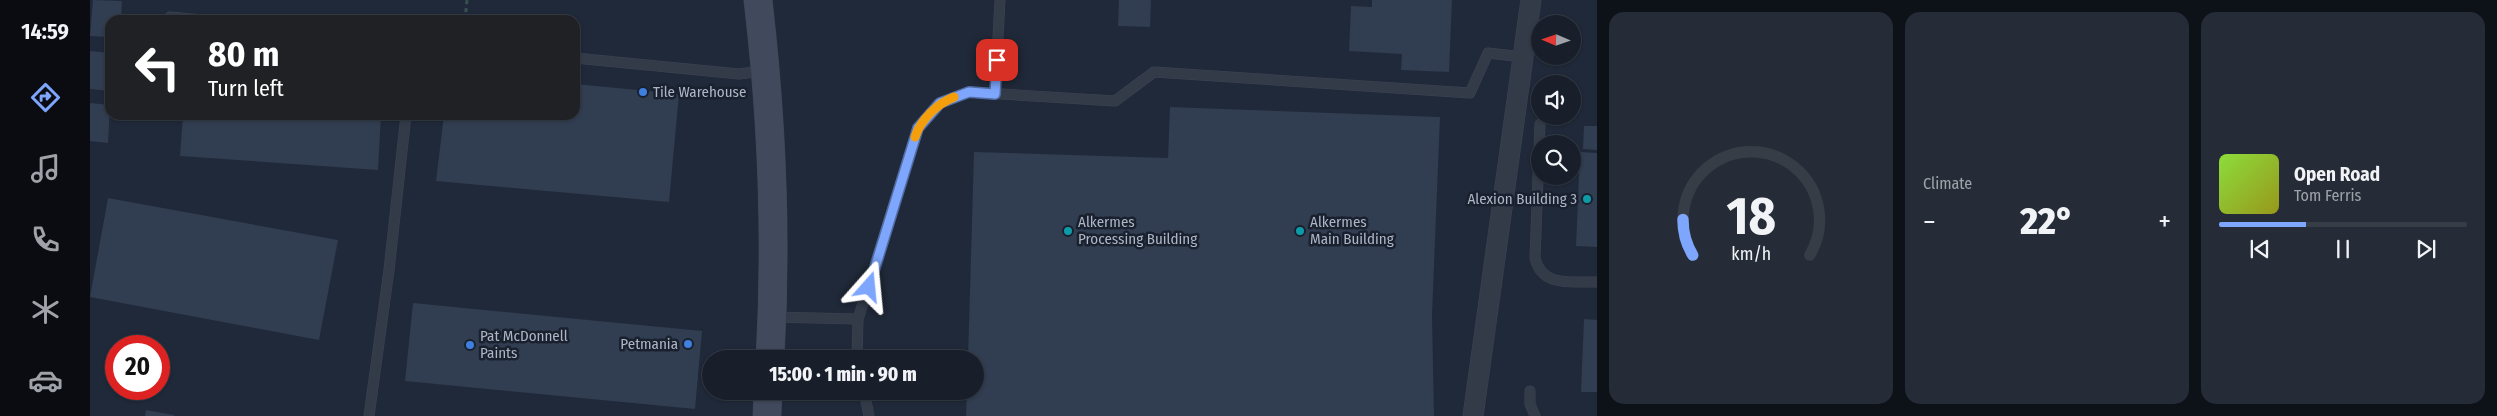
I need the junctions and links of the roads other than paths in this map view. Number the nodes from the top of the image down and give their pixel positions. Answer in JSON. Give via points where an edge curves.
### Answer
{"nodes":[{"id":1,"x":758,"y":0,"type":"edge"},
{"id":2,"x":1000,"y":0,"type":"edge"},
{"id":3,"x":1531,"y":0,"type":"edge"},
{"id":4,"x":1523,"y":57,"type":"junction"},
{"id":5,"x":580,"y":58,"type":"edge"},
{"id":6,"x":766,"y":71,"type":"junction"},
{"id":7,"x":995,"y":94,"type":"junction"},
{"id":8,"x":405,"y":120,"type":"edge"},
{"id":9,"x":1540,"y":125,"type":"edge"},
{"id":10,"x":1597,"y":282,"type":"edge"},
{"id":11,"x":772,"y":317,"type":"junction"},
{"id":12,"x":858,"y":319,"type":"junction"},
{"id":13,"x":770,"y":350,"type":"edge"},
{"id":14,"x":857,"y":350,"type":"edge"},
{"id":15,"x":1530,"y":392,"type":"dead end"},
{"id":16,"x":768,"y":400,"type":"edge"},
{"id":17,"x":866,"y":400,"type":"edge"},
{"id":18,"x":369,"y":416,"type":"edge"},
{"id":19,"x":767,"y":416,"type":"edge"},
{"id":20,"x":869,"y":416,"type":"edge"},
{"id":21,"x":1473,"y":416,"type":"edge"},
{"id":22,"x":1535,"y":416,"type":"edge"}],
"edges":[{"from":1,"to":6,"type":"main road"},
{"from":2,"to":7,"type":"lane"},
{"from":3,"to":4,"type":"street"},
{"from":4,"to":7,"type":"lane","via":[[1488,53],[1470,93],[1154,72],[1115,101]]},
{"from":4,"to":21,"type":"street"},
{"from":5,"to":6,"type":"lane","via":[[748,74]]},
{"from":6,"to":11,"type":"main road","via":[[772,158]]},
{"from":7,"to":12,"type":"lane","via":[[969,92],[940,103],[918,128]]},
{"from":8,"to":18,"type":"lane"},
{"from":9,"to":10,"type":"lane","via":[[1537,268],[1552,280]]},
{"from":11,"to":12,"type":"lane"},
{"from":11,"to":13,"type":"main road"},
{"from":12,"to":14,"type":"lane"},
{"from":15,"to":22,"type":"lane"},
{"from":16,"to":19,"type":"main road"},
{"from":17,"to":20,"type":"lane"}]}
